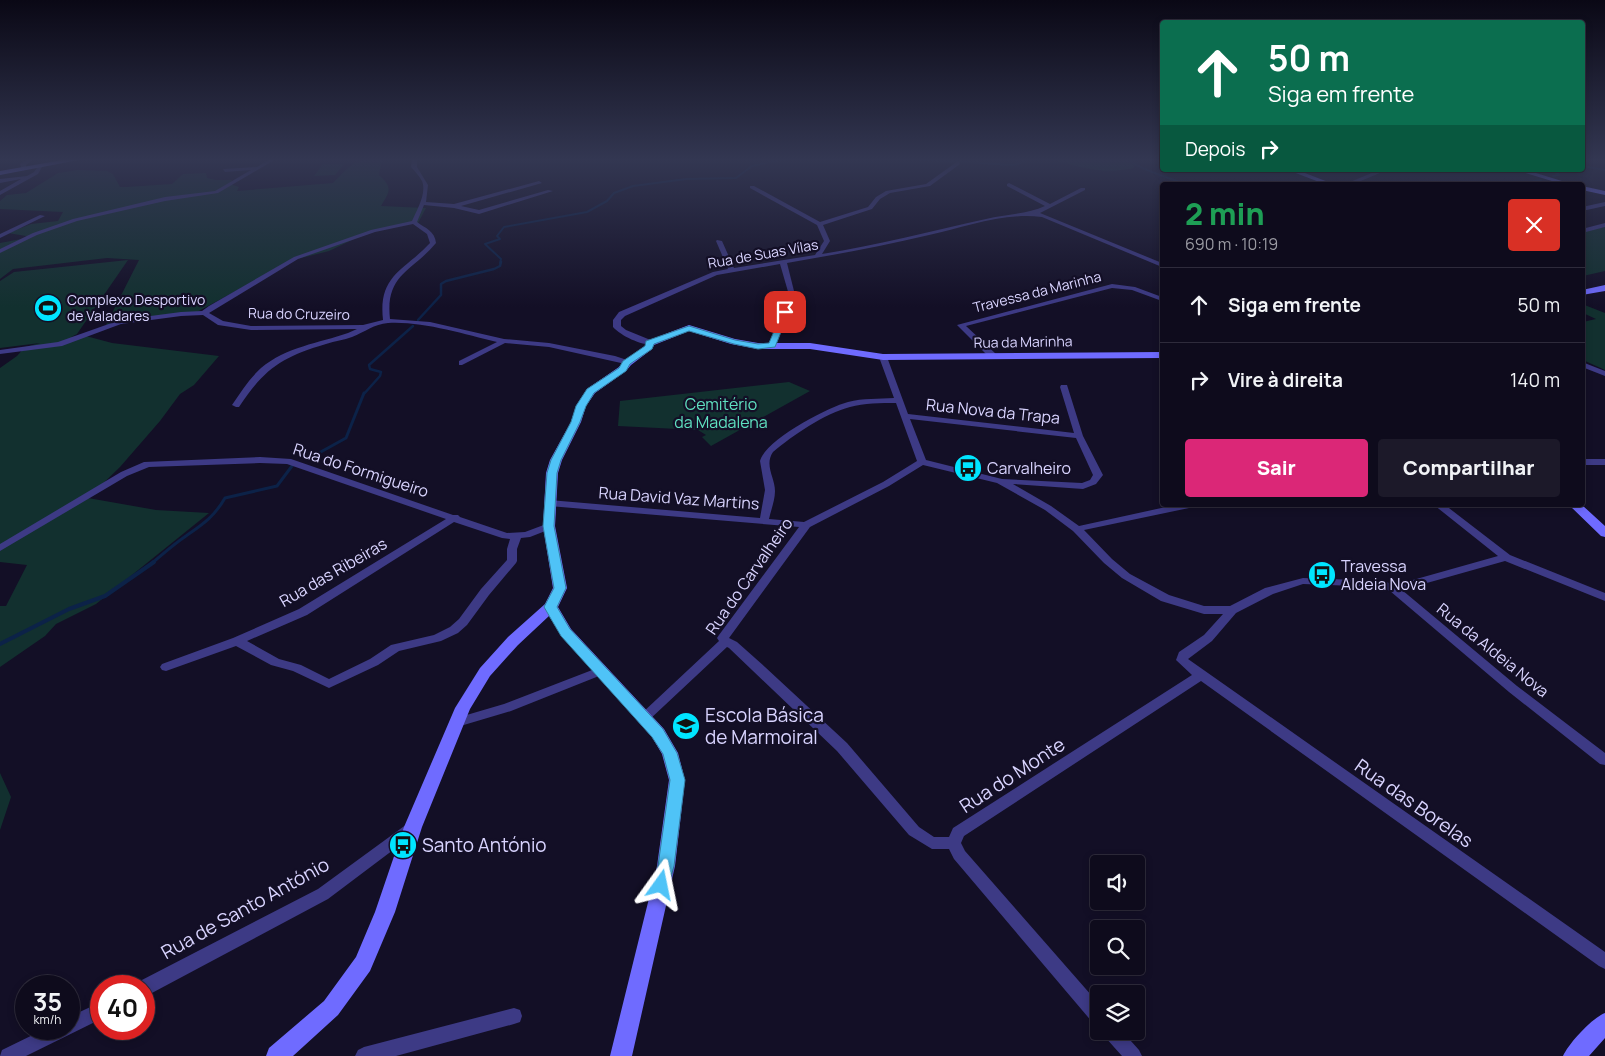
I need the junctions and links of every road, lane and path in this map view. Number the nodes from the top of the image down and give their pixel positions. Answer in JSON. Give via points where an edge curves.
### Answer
{"nodes":[{"id":1,"x":123,"y":208,"type":"edge"},
{"id":2,"x":420,"y":208,"type":"edge"},
{"id":3,"x":460,"y":208,"type":"edge"},
{"id":4,"x":491,"y":208,"type":"edge"},
{"id":5,"x":791,"y":208,"type":"edge"},
{"id":6,"x":869,"y":208,"type":"edge"},
{"id":7,"x":1045,"y":208,"type":"edge"},
{"id":8,"x":1035,"y":213,"type":"junction"},
{"id":9,"x":42,"y":216,"type":"dead end"},
{"id":10,"x":414,"y":222,"type":"junction"},
{"id":11,"x":820,"y":224,"type":"junction"},
{"id":12,"x":1605,"y":225,"type":"edge"},
{"id":13,"x":1585,"y":230,"type":"edge"},
{"id":14,"x":35,"y":234,"type":"junction"},
{"id":15,"x":1,"y":236,"type":"edge"},
{"id":16,"x":719,"y":241,"type":"dead end"},
{"id":17,"x":0,"y":251,"type":"edge"},
{"id":18,"x":817,"y":257,"type":"junction"},
{"id":19,"x":783,"y":262,"type":"junction"},
{"id":20,"x":1160,"y":264,"type":"edge"},
{"id":21,"x":732,"y":270,"type":"junction"},
{"id":22,"x":1605,"y":288,"type":"edge"},
{"id":23,"x":1585,"y":292,"type":"edge"},
{"id":24,"x":1160,"y":298,"type":"edge"},
{"id":25,"x":204,"y":313,"type":"junction"},
{"id":26,"x":387,"y":321,"type":"junction"},
{"id":27,"x":363,"y":327,"type":"junction"},
{"id":28,"x":504,"y":341,"type":"junction"},
{"id":29,"x":650,"y":343,"type":"junction"},
{"id":30,"x":772,"y":346,"type":"junction"},
{"id":31,"x":0,"y":352,"type":"edge"},
{"id":32,"x":1160,"y":355,"type":"edge"},
{"id":33,"x":993,"y":356,"type":"junction"},
{"id":34,"x":883,"y":357,"type":"junction"},
{"id":35,"x":462,"y":363,"type":"dead end"},
{"id":36,"x":626,"y":363,"type":"junction"},
{"id":37,"x":1585,"y":365,"type":"edge"},
{"id":38,"x":1605,"y":374,"type":"edge"},
{"id":39,"x":1064,"y":387,"type":"dead end"},
{"id":40,"x":898,"y":400,"type":"junction"},
{"id":41,"x":236,"y":405,"type":"dead end"},
{"id":42,"x":904,"y":416,"type":"junction"},
{"id":43,"x":1079,"y":436,"type":"junction"},
{"id":44,"x":922,"y":462,"type":"junction"},
{"id":45,"x":1585,"y":462,"type":"edge"},
{"id":46,"x":1605,"y":462,"type":"edge"},
{"id":47,"x":1000,"y":481,"type":"junction"},
{"id":48,"x":549,"y":503,"type":"junction"},
{"id":49,"x":1180,"y":507,"type":"edge"},
{"id":50,"x":1442,"y":507,"type":"edge"},
{"id":51,"x":1577,"y":507,"type":"edge"},
{"id":52,"x":455,"y":517,"type":"junction"},
{"id":53,"x":764,"y":520,"type":"junction"},
{"id":54,"x":806,"y":524,"type":"junction"},
{"id":55,"x":548,"y":526,"type":"junction"},
{"id":56,"x":1076,"y":529,"type":"junction"},
{"id":57,"x":1605,"y":533,"type":"edge"},
{"id":58,"x":516,"y":537,"type":"junction"},
{"id":59,"x":0,"y":548,"type":"edge"},
{"id":60,"x":1506,"y":558,"type":"junction"},
{"id":61,"x":1394,"y":589,"type":"junction"},
{"id":62,"x":1605,"y":597,"type":"edge"},
{"id":63,"x":550,"y":607,"type":"junction"},
{"id":64,"x":1232,"y":610,"type":"junction"},
{"id":65,"x":236,"y":641,"type":"junction"},
{"id":66,"x":725,"y":642,"type":"junction"},
{"id":67,"x":166,"y":667,"type":"dead end"},
{"id":68,"x":600,"y":671,"type":"junction"},
{"id":69,"x":1201,"y":675,"type":"junction"},
{"id":70,"x":645,"y":717,"type":"junction"},
{"id":71,"x":457,"y":722,"type":"junction"},
{"id":72,"x":1605,"y":760,"type":"edge"},
{"id":73,"x":413,"y":827,"type":"junction"},
{"id":74,"x":954,"y":843,"type":"junction"},
{"id":75,"x":1605,"y":961,"type":"edge"},
{"id":76,"x":155,"y":982,"type":"edge"},
{"id":77,"x":1090,"y":1007,"type":"edge"},
{"id":78,"x":514,"y":1016,"type":"dead end"},
{"id":79,"x":1605,"y":1023,"type":"edge"},
{"id":80,"x":41,"y":1040,"type":"edge"},
{"id":81,"x":1119,"y":1040,"type":"edge"},
{"id":82,"x":8,"y":1056,"type":"edge"},
{"id":83,"x":277,"y":1056,"type":"edge"},
{"id":84,"x":364,"y":1056,"type":"edge"},
{"id":85,"x":621,"y":1056,"type":"edge"},
{"id":86,"x":1133,"y":1056,"type":"edge"},
{"id":87,"x":1574,"y":1056,"type":"edge"}],
"edges":[{"from":1,"to":14,"type":"street"},
{"from":2,"to":10,"type":"street"},
{"from":3,"to":4,"type":"street","via":[[473,213]]},
{"from":5,"to":11,"type":"street"},
{"from":6,"to":11,"type":"street"},
{"from":7,"to":8,"type":"street"},
{"from":8,"to":18,"type":"street","name":"Rua de Suas Vílas","via":[[997,218]]},
{"from":8,"to":20,"type":"street","name":"Rua de Suas Vílas"},
{"from":9,"to":15,"type":"street"},
{"from":10,"to":25,"type":"street","name":"Rua do Cruzeiro","via":[[373,231],[296,258]]},
{"from":10,"to":26,"type":"street","via":[[431,234],[433,243],[391,282],[384,306]]},
{"from":11,"to":18,"type":"street","via":[[827,240]]},
{"from":12,"to":13,"type":"street"},
{"from":14,"to":15,"type":"street"},
{"from":14,"to":17,"type":"street"},
{"from":16,"to":21,"type":"street"},
{"from":18,"to":19,"type":"street","name":"Rua de Suas Vílas"},
{"from":19,"to":21,"type":"street","name":"Rua de Suas Vílas"},
{"from":19,"to":30,"type":"street","via":[[792,295]]},
{"from":21,"to":29,"type":"street","name":"Rua de Suas Vílas","via":[[703,278],[622,314],[617,326],[623,332]]},
{"from":22,"to":23,"type":"street"},
{"from":24,"to":33,"type":"street","name":"Travessa da Marinha","via":[[1133,288],[1112,286],[961,325]]},
{"from":25,"to":27,"type":"street","name":"Rua do Cruzeiro","via":[[221,323],[251,328]]},
{"from":25,"to":31,"type":"street","via":[[120,322],[59,344]]},
{"from":26,"to":27,"type":"street","name":"Rua do Cruzeiro"},
{"from":26,"to":28,"type":"street","name":"Rua do Cruzeiro","via":[[430,324]]},
{"from":27,"to":41,"type":"street","via":[[350,335],[290,353],[265,367]]},
{"from":28,"to":35,"type":"street"},
{"from":28,"to":36,"type":"street","name":"Rua do Cruzeiro","via":[[549,345]]},
{"from":29,"to":30,"type":"street","name":"Rua da Marinha","via":[[689,328],[734,342]]},
{"from":29,"to":36,"type":"street"},
{"from":30,"to":34,"type":"street","name":"Rua da Marinha","via":[[810,346]]},
{"from":32,"to":33,"type":"street","name":"Rua da Marinha"},
{"from":33,"to":34,"type":"street","name":"Rua da Marinha"},
{"from":34,"to":40,"type":"street"},
{"from":36,"to":48,"type":"street","via":[[590,391],[581,406],[556,460]]},
{"from":37,"to":38,"type":"street"},
{"from":39,"to":43,"type":"street","name":"Rua Nova da Trapa"},
{"from":40,"to":42,"type":"street"},
{"from":40,"to":53,"type":"street","via":[[842,406],[769,450],[765,466],[770,489]]},
{"from":42,"to":43,"type":"street","name":"Rua Nova da Trapa"},
{"from":42,"to":44,"type":"street"},
{"from":43,"to":47,"type":"street","name":"Rua Nova da Trapa","via":[[1098,475],[1093,482],[1083,486]]},
{"from":44,"to":47,"type":"street","name":"Rua da Aldeia Nova"},
{"from":44,"to":54,"type":"street","name":"Rua do Carvalheiro"},
{"from":45,"to":46,"type":"street"},
{"from":47,"to":56,"type":"street","name":"Rua da Aldeia Nova","via":[[1048,508]]},
{"from":48,"to":53,"type":"street","name":"Rua David Vaz Martins"},
{"from":48,"to":55,"type":"street"},
{"from":49,"to":56,"type":"street"},
{"from":50,"to":60,"type":"street"},
{"from":51,"to":57,"type":"street"},
{"from":52,"to":58,"type":"street","name":"Rua do Formigueiro","via":[[472,526]]},
{"from":52,"to":59,"type":"street","name":"Rua do Formigueiro","via":[[288,461],[147,464],[124,474]]},
{"from":52,"to":65,"type":"street","name":"Rua das Ribeiras","via":[[303,612]]},
{"from":53,"to":54,"type":"street","name":"Rua David Vaz Martins"},
{"from":54,"to":66,"type":"street","name":"Rua do Carvalheiro","via":[[723,638]]},
{"from":55,"to":58,"type":"street"},
{"from":55,"to":63,"type":"street","via":[[560,588]]},
{"from":56,"to":64,"type":"street","name":"Rua da Aldeia Nova","via":[[1126,576],[1165,598],[1204,610]]},
{"from":58,"to":65,"type":"street","via":[[512,561],[454,630],[438,638],[395,648],[329,684]]},
{"from":60,"to":61,"type":"street"},
{"from":60,"to":62,"type":"street"},
{"from":61,"to":64,"type":"street","name":"Rua da Aldeia Nova","via":[[1384,584],[1303,581],[1269,591]]},
{"from":61,"to":72,"type":"street","name":"Rua da Aldeia Nova","via":[[1513,689]]},
{"from":63,"to":68,"type":"street","via":[[566,632]]},
{"from":63,"to":71,"type":"street","via":[[485,672]]},
{"from":64,"to":69,"type":"street","via":[[1208,638],[1183,655],[1182,660]]},
{"from":65,"to":67,"type":"street","name":"Rua das Ribeiras"},
{"from":66,"to":70,"type":"street","name":"Rua do Carvalheiro"},
{"from":66,"to":74,"type":"street","via":[[762,670],[842,746],[914,831],[932,843]]},
{"from":68,"to":70,"type":"street"},
{"from":68,"to":71,"type":"street","via":[[507,708]]},
{"from":69,"to":74,"type":"street","name":"Rua do Monte","via":[[958,832]]},
{"from":69,"to":75,"type":"street","name":"Rua das Borelas"},
{"from":70,"to":85,"type":"street","via":[[670,753],[677,780],[666,866]]},
{"from":71,"to":73,"type":"street"},
{"from":73,"to":76,"type":"street","name":"Rua de Santo António","via":[[323,894]]},
{"from":73,"to":83,"type":"street","via":[[363,964],[331,1008]]},
{"from":74,"to":77,"type":"street","via":[[959,855]]},
{"from":78,"to":84,"type":"street"},
{"from":79,"to":87,"type":"street"},
{"from":80,"to":82,"type":"street"},
{"from":81,"to":86,"type":"street"}]}
